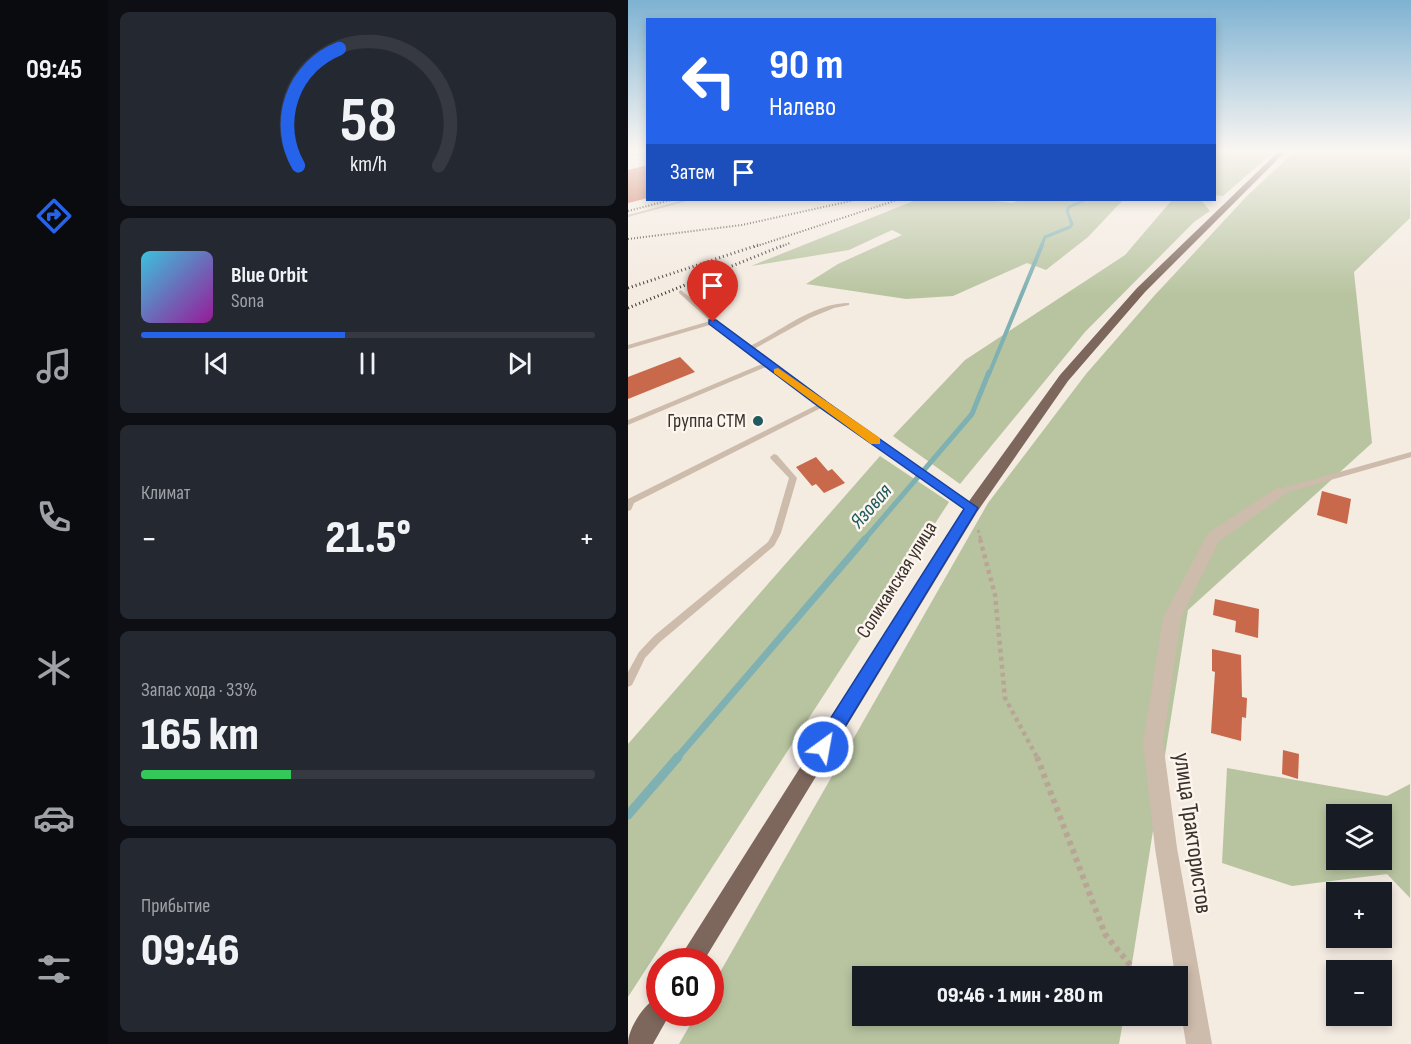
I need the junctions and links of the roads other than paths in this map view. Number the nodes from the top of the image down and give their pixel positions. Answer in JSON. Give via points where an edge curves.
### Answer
{"nodes":[{"id":1,"x":1235,"y":198,"type":"edge"},
{"id":2,"x":684,"y":201,"type":"edge"},
{"id":3,"x":628,"y":216,"type":"edge"},
{"id":4,"x":681,"y":292,"type":"dead end"},
{"id":5,"x":847,"y":304,"type":"dead end"},
{"id":6,"x":713,"y":322,"type":"junction"},
{"id":7,"x":628,"y":347,"type":"edge"},
{"id":8,"x":749,"y":349,"type":"junction"},
{"id":9,"x":768,"y":364,"type":"junction"},
{"id":10,"x":823,"y":405,"type":"junction"},
{"id":11,"x":628,"y":423,"type":"edge"},
{"id":12,"x":1411,"y":454,"type":"edge"},
{"id":13,"x":774,"y":457,"type":"dead end"},
{"id":14,"x":1278,"y":492,"type":"joint"},
{"id":15,"x":628,"y":508,"type":"edge"},
{"id":16,"x":972,"y":508,"type":"junction"},
{"id":17,"x":628,"y":682,"type":"edge"},
{"id":18,"x":698,"y":948,"type":"edge"},
{"id":19,"x":649,"y":1026,"type":"edge"},
{"id":20,"x":638,"y":1044,"type":"edge"},
{"id":21,"x":1199,"y":1044,"type":"edge"}],
"edges":[{"from":1,"to":16,"type":"main road","name":"Соликамская улица","via":[[1141,290],[1072,369]]},
{"from":2,"to":3,"type":"lane"},
{"from":4,"to":6,"type":"lane"},
{"from":5,"to":8,"type":"lane","via":[[824,307]]},
{"from":6,"to":7,"type":"lane"},
{"from":6,"to":8,"type":"lane"},
{"from":8,"to":9,"type":"lane"},
{"from":9,"to":10,"type":"lane"},
{"from":9,"to":11,"type":"lane"},
{"from":10,"to":15,"type":"lane","via":[[630,501]]},
{"from":10,"to":16,"type":"lane"},
{"from":12,"to":14,"type":"lane"},
{"from":13,"to":17,"type":"lane","via":[[793,478],[771,544],[657,639],[642,655]]},
{"from":14,"to":21,"type":"street","name":"улица Трактористов","via":[[1213,537],[1172,618],[1153,742],[1166,848]]},
{"from":16,"to":18,"type":"main road","name":"Соликамская улица"},
{"from":19,"to":20,"type":"main road"}]}
